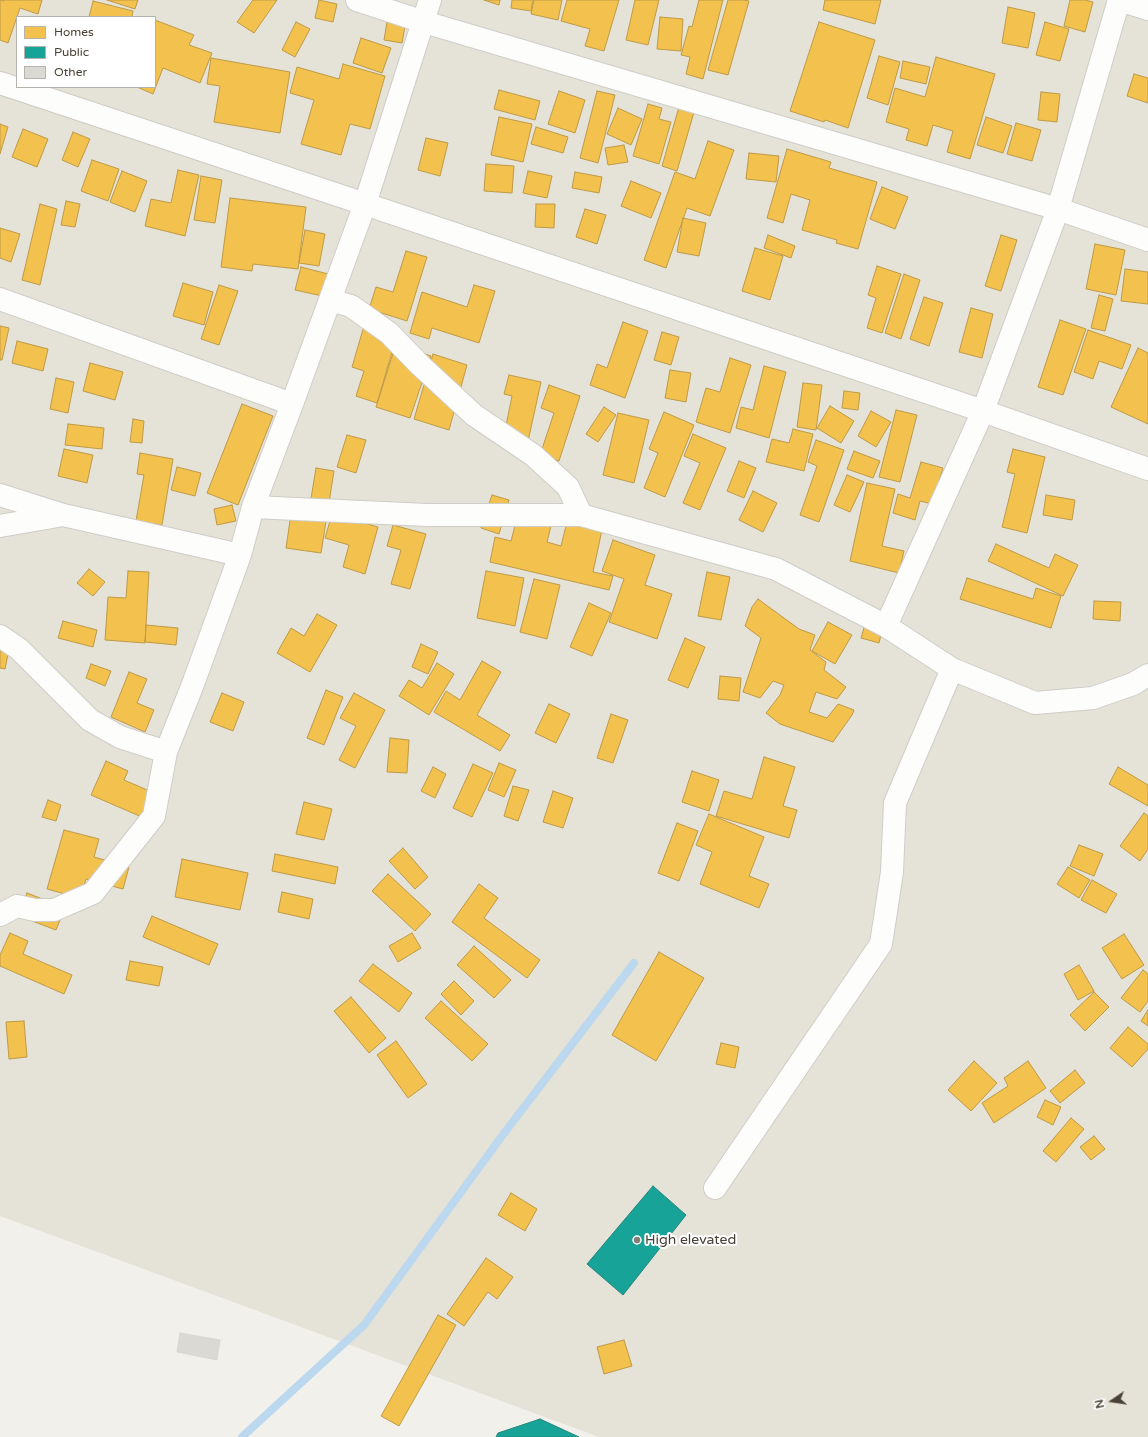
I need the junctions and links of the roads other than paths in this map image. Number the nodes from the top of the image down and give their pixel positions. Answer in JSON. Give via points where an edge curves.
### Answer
{"nodes":[{"id":1,"x":357,"y":0,"type":"edge"},
{"id":2,"x":430,"y":0,"type":"edge"},
{"id":3,"x":1119,"y":0,"type":"edge"},
{"id":4,"x":1148,"y":9,"type":"edge"},
{"id":5,"x":424,"y":22,"type":"junction"},
{"id":6,"x":0,"y":83,"type":"edge"},
{"id":7,"x":365,"y":204,"type":"junction"},
{"id":8,"x":1058,"y":209,"type":"junction"},
{"id":9,"x":1148,"y":240,"type":"edge"},
{"id":10,"x":0,"y":299,"type":"edge"},
{"id":11,"x":330,"y":300,"type":"junction"},
{"id":12,"x":292,"y":404,"type":"junction"},
{"id":13,"x":983,"y":411,"type":"junction"},
{"id":14,"x":1148,"y":469,"type":"edge"},
{"id":15,"x":0,"y":495,"type":"edge"},
{"id":16,"x":253,"y":507,"type":"junction"},
{"id":17,"x":581,"y":515,"type":"junction"},
{"id":18,"x":63,"y":516,"type":"junction"},
{"id":19,"x":0,"y":526,"type":"edge"},
{"id":20,"x":240,"y":555,"type":"junction"},
{"id":21,"x":886,"y":626,"type":"junction"},
{"id":22,"x":0,"y":636,"type":"edge"},
{"id":23,"x":952,"y":669,"type":"junction"},
{"id":24,"x":1148,"y":675,"type":"edge"},
{"id":25,"x":166,"y":752,"type":"junction"},
{"id":26,"x":0,"y":915,"type":"edge"},
{"id":27,"x":715,"y":1188,"type":"dead end"}],
"edges":[{"from":1,"to":5,"type":"street"},
{"from":2,"to":5,"type":"street"},
{"from":3,"to":4,"type":"street"},
{"from":3,"to":8,"type":"street"},
{"from":5,"to":7,"type":"street"},
{"from":5,"to":8,"type":"street"},
{"from":6,"to":7,"type":"street"},
{"from":7,"to":11,"type":"street"},
{"from":7,"to":13,"type":"street"},
{"from":8,"to":9,"type":"street"},
{"from":8,"to":13,"type":"street"},
{"from":10,"to":12,"type":"street"},
{"from":11,"to":12,"type":"street"},
{"from":11,"to":17,"type":"street","via":[[351,306],[389,333],[474,415],[533,455],[568,487]]},
{"from":12,"to":16,"type":"street"},
{"from":13,"to":14,"type":"street"},
{"from":13,"to":21,"type":"street"},
{"from":15,"to":18,"type":"street"},
{"from":16,"to":17,"type":"street","via":[[426,515]]},
{"from":16,"to":20,"type":"street"},
{"from":17,"to":21,"type":"street","via":[[776,569]]},
{"from":18,"to":19,"type":"street"},
{"from":18,"to":20,"type":"street"},
{"from":20,"to":25,"type":"street"},
{"from":21,"to":23,"type":"street"},
{"from":22,"to":25,"type":"street","via":[[19,649],[90,720],[120,737]]},
{"from":23,"to":24,"type":"street","via":[[1035,703],[1093,698],[1133,684]]},
{"from":23,"to":27,"type":"street","via":[[896,803],[892,872],[881,944]]},
{"from":25,"to":26,"type":"street","via":[[154,816],[93,893],[54,910],[35,910],[17,906]]}]}
